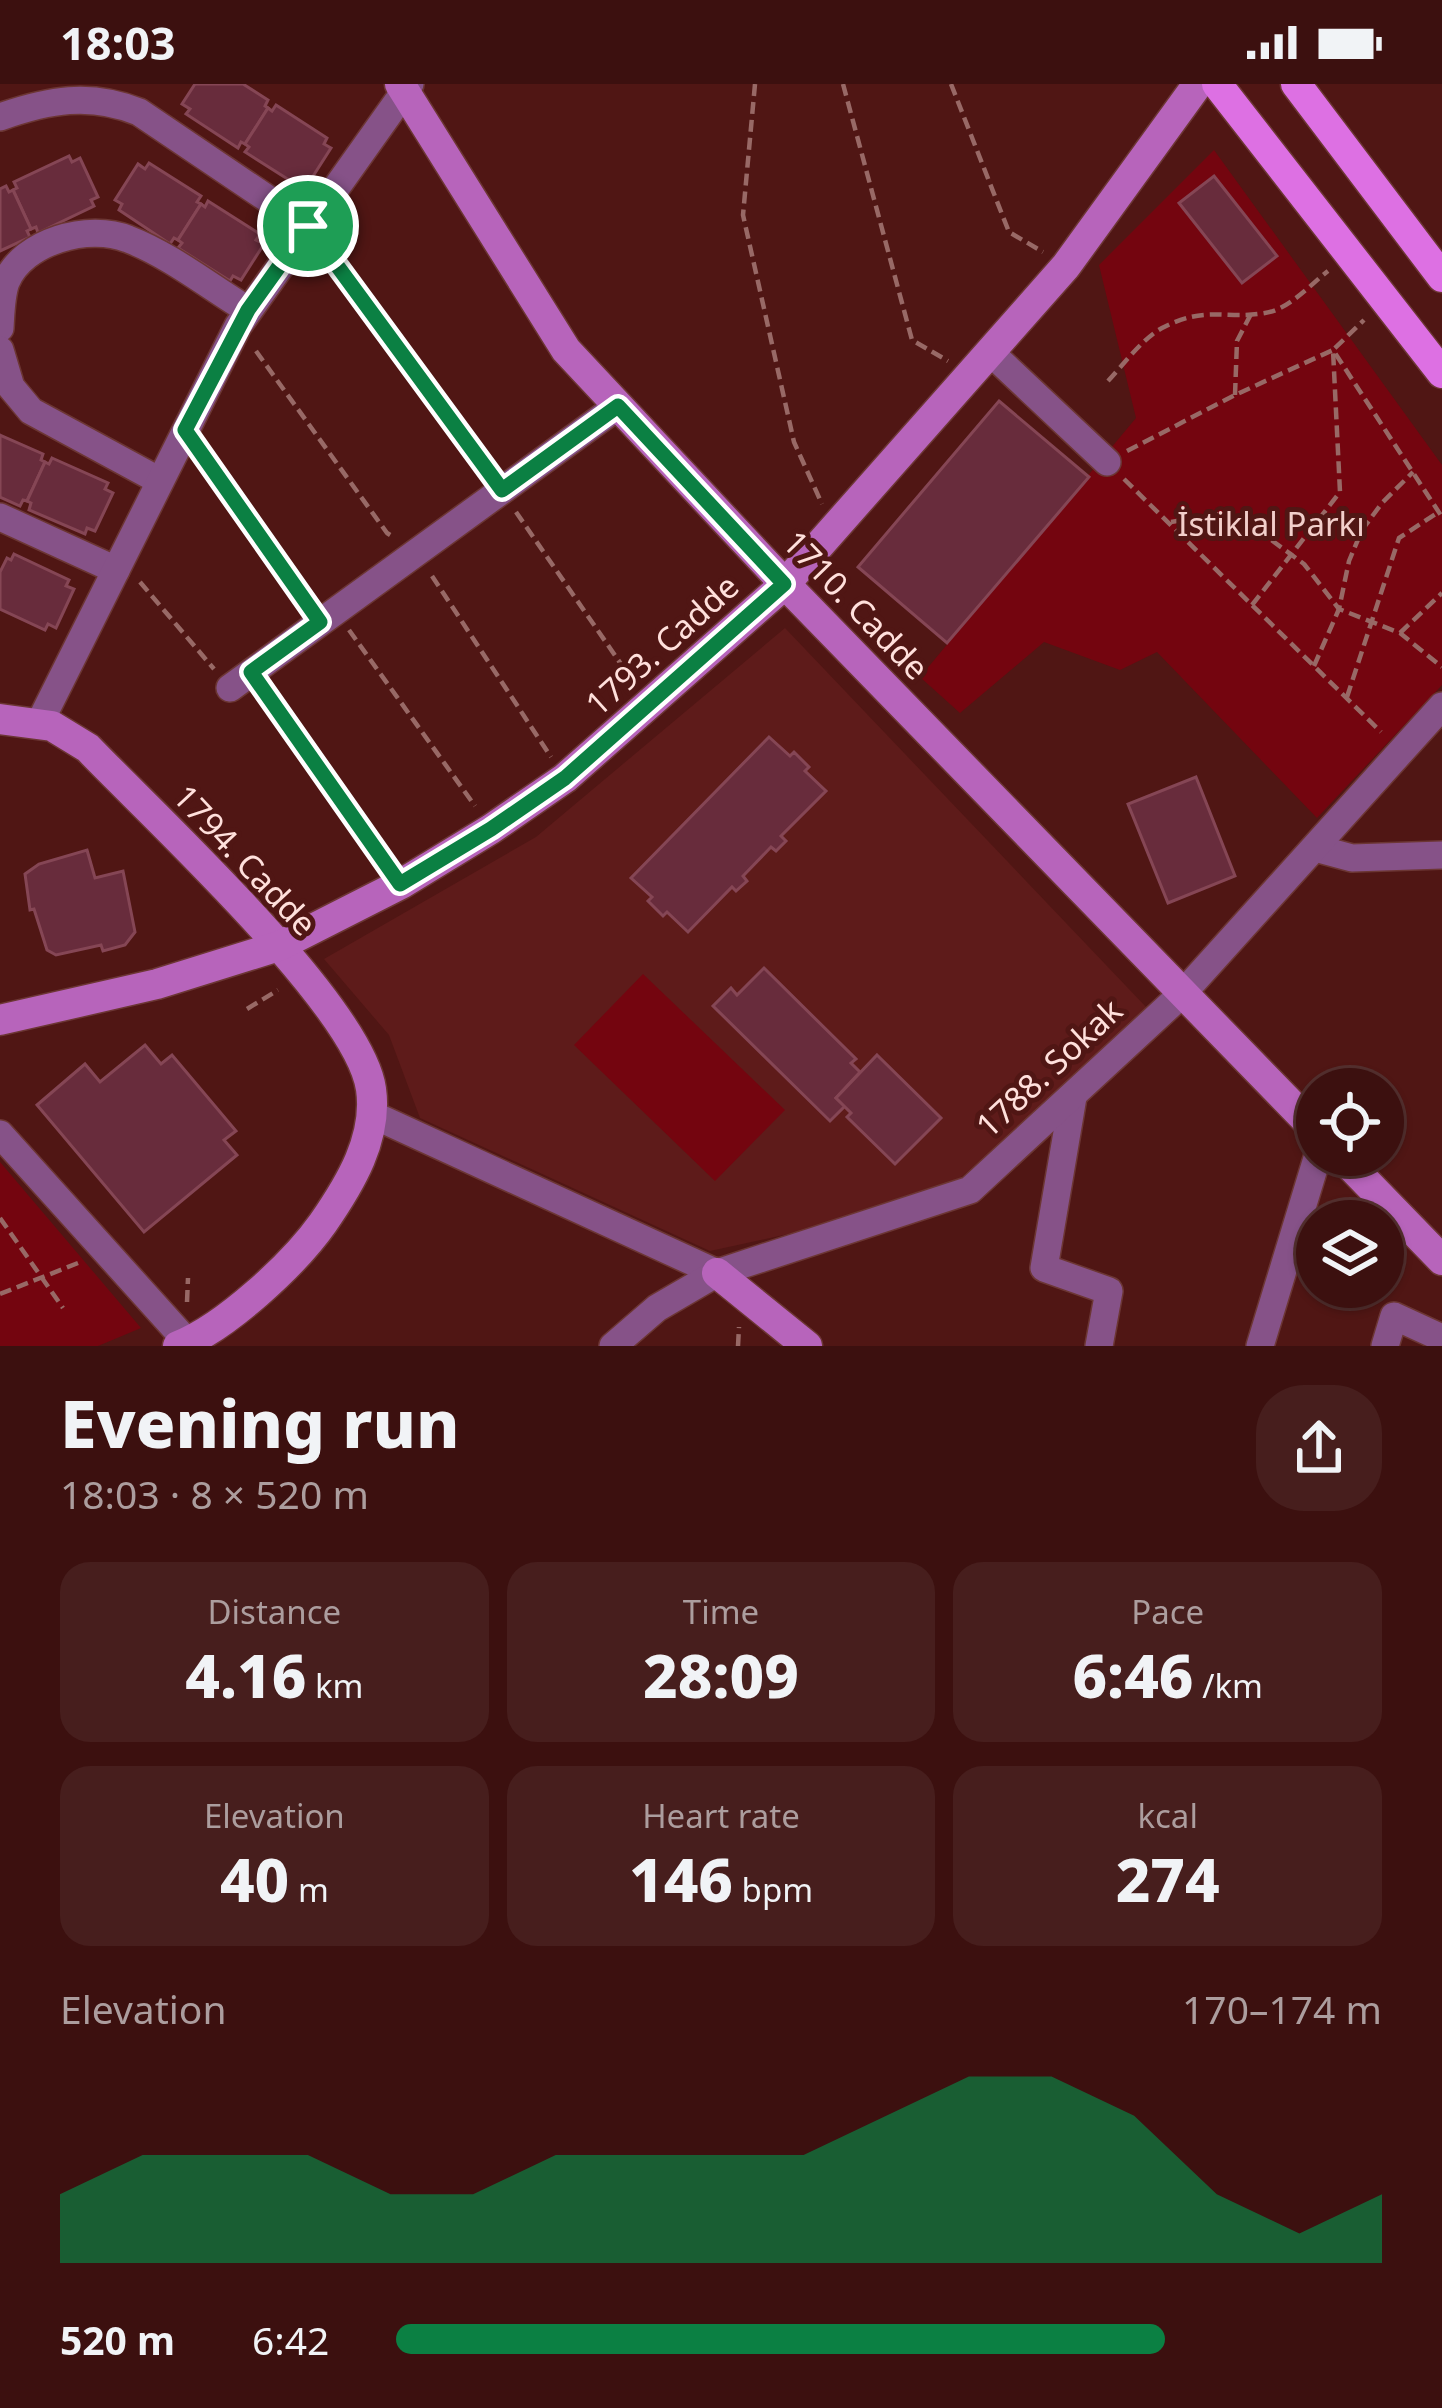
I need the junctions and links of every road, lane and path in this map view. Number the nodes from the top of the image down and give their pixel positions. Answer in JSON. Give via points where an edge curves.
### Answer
{"nodes":[{"id":1,"x":755,"y":84,"type":"edge"},
{"id":2,"x":843,"y":84,"type":"edge"},
{"id":3,"x":951,"y":84,"type":"edge"},
{"id":4,"x":1198,"y":84,"type":"edge"},
{"id":5,"x":1217,"y":84,"type":"edge"},
{"id":6,"x":1296,"y":84,"type":"edge"},
{"id":7,"x":405,"y":86,"type":"edge"},
{"id":8,"x":0,"y":117,"type":"edge"},
{"id":9,"x":308,"y":226,"type":"junction"},
{"id":10,"x":1351,"y":253,"type":"junction"},
{"id":11,"x":1066,"y":266,"type":"junction"},
{"id":12,"x":1442,"y":277,"type":"edge"},
{"id":13,"x":1386,"y":299,"type":"junction"},
{"id":14,"x":248,"y":310,"type":"junction"},
{"id":15,"x":1252,"y":314,"type":"junction"},
{"id":16,"x":0,"y":328,"type":"edge"},
{"id":17,"x":0,"y":350,"type":"edge"},
{"id":18,"x":1333,"y":350,"type":"junction"},
{"id":19,"x":980,"y":363,"type":"junction"},
{"id":20,"x":1442,"y":373,"type":"edge"},
{"id":21,"x":1108,"y":381,"type":"dead end"},
{"id":22,"x":1235,"y":395,"type":"junction"},
{"id":23,"x":618,"y":406,"type":"junction"},
{"id":24,"x":185,"y":430,"type":"junction"},
{"id":25,"x":1107,"y":461,"type":"junction"},
{"id":26,"x":1413,"y":472,"type":"junction"},
{"id":27,"x":160,"y":481,"type":"junction"},
{"id":28,"x":502,"y":490,"type":"junction"},
{"id":29,"x":1441,"y":514,"type":"edge"},
{"id":30,"x":0,"y":517,"type":"edge"},
{"id":31,"x":1169,"y":523,"type":"junction"},
{"id":32,"x":833,"y":529,"type":"junction"},
{"id":33,"x":1292,"y":554,"type":"junction"},
{"id":34,"x":118,"y":564,"type":"junction"},
{"id":35,"x":784,"y":584,"type":"junction"},
{"id":36,"x":1442,"y":592,"type":"edge"},
{"id":37,"x":1252,"y":605,"type":"junction"},
{"id":38,"x":1339,"y":609,"type":"junction"},
{"id":39,"x":327,"y":616,"type":"junction"},
{"id":40,"x":1370,"y":621,"type":"junction"},
{"id":41,"x":1400,"y":633,"type":"junction"},
{"id":42,"x":1313,"y":666,"type":"junction"},
{"id":43,"x":1442,"y":667,"type":"edge"},
{"id":44,"x":241,"y":680,"type":"junction"},
{"id":45,"x":1347,"y":699,"type":"junction"},
{"id":46,"x":650,"y":706,"type":"junction"},
{"id":47,"x":1442,"y":706,"type":"edge"},
{"id":48,"x":0,"y":719,"type":"edge"},
{"id":49,"x":40,"y":722,"type":"junction"},
{"id":50,"x":1401,"y":752,"type":"junction"},
{"id":51,"x":491,"y":829,"type":"junction"},
{"id":52,"x":1315,"y":848,"type":"junction"},
{"id":53,"x":1442,"y":855,"type":"edge"},
{"id":54,"x":400,"y":884,"type":"junction"},
{"id":55,"x":279,"y":946,"type":"junction"},
{"id":56,"x":303,"y":974,"type":"junction"},
{"id":57,"x":1183,"y":993,"type":"junction"},
{"id":58,"x":247,"y":1009,"type":"dead end"},
{"id":59,"x":0,"y":1020,"type":"edge"},
{"id":60,"x":1073,"y":1097,"type":"junction"},
{"id":61,"x":1296,"y":1109,"type":"edge"},
{"id":62,"x":373,"y":1114,"type":"junction"},
{"id":63,"x":0,"y":1134,"type":"edge"},
{"id":64,"x":1312,"y":1176,"type":"edge"},
{"id":65,"x":1361,"y":1176,"type":"edge"},
{"id":66,"x":0,"y":1218,"type":"edge"},
{"id":67,"x":106,"y":1252,"type":"junction"},
{"id":68,"x":1442,"y":1259,"type":"edge"},
{"id":69,"x":717,"y":1273,"type":"junction"},
{"id":70,"x":42,"y":1277,"type":"junction"},
{"id":71,"x":0,"y":1294,"type":"edge"},
{"id":72,"x":63,"y":1308,"type":"dead end"},
{"id":73,"x":1442,"y":1338,"type":"edge"},
{"id":74,"x":185,"y":1345,"type":"edge"},
{"id":75,"x":613,"y":1346,"type":"edge"},
{"id":76,"x":807,"y":1346,"type":"edge"},
{"id":77,"x":1099,"y":1346,"type":"edge"},
{"id":78,"x":1260,"y":1346,"type":"edge"},
{"id":79,"x":1385,"y":1346,"type":"edge"}],
"edges":[{"from":1,"to":32,"type":"path","via":[[743,215],[794,442]]},
{"from":2,"to":19,"type":"path","via":[[912,340]]},
{"from":3,"to":11,"type":"path","via":[[1009,232]]},
{"from":4,"to":11,"type":"street","name":"1793. Cadde"},
{"from":5,"to":10,"type":"main road"},
{"from":6,"to":12,"type":"main road"},
{"from":7,"to":9,"type":"street"},
{"from":7,"to":23,"type":"street","name":"1710. Cadde","via":[[566,350]]},
{"from":8,"to":9,"type":"street","via":[[62,99],[124,106]]},
{"from":9,"to":14,"type":"street"},
{"from":9,"to":28,"type":"path"},
{"from":10,"to":13,"type":"main road"},
{"from":10,"to":15,"type":"path","via":[[1280,309]]},
{"from":11,"to":19,"type":"street","name":"1793. Cadde"},
{"from":13,"to":18,"type":"path"},
{"from":13,"to":20,"type":"main road"},
{"from":14,"to":16,"type":"street","via":[[129,239],[99,233],[52,242],[20,261],[6,283]]},
{"from":14,"to":24,"type":"street"},
{"from":15,"to":21,"type":"path","via":[[1183,318],[1156,331]]},
{"from":15,"to":22,"type":"path","via":[[1237,341]]},
{"from":17,"to":27,"type":"street","via":[[10,387],[31,411]]},
{"from":18,"to":22,"type":"path"},
{"from":18,"to":26,"type":"path"},
{"from":18,"to":33,"type":"path","via":[[1340,491]]},
{"from":19,"to":25,"type":"street"},
{"from":19,"to":32,"type":"street","name":"1793. Cadde"},
{"from":22,"to":25,"type":"path"},
{"from":23,"to":28,"type":"street"},
{"from":23,"to":35,"type":"street","name":"1710. Cadde"},
{"from":24,"to":27,"type":"street"},
{"from":24,"to":39,"type":"path"},
{"from":25,"to":31,"type":"path"},
{"from":26,"to":29,"type":"path"},
{"from":26,"to":38,"type":"path","via":[[1362,530]]},
{"from":27,"to":34,"type":"street"},
{"from":28,"to":39,"type":"street"},
{"from":28,"to":46,"type":"path"},
{"from":29,"to":40,"type":"path","via":[[1399,538]]},
{"from":30,"to":34,"type":"street"},
{"from":31,"to":33,"type":"path","via":[[1220,514]]},
{"from":31,"to":37,"type":"path"},
{"from":32,"to":35,"type":"street","name":"1793. Cadde"},
{"from":33,"to":37,"type":"path"},
{"from":33,"to":38,"type":"path"},
{"from":34,"to":44,"type":"path"},
{"from":34,"to":49,"type":"street"},
{"from":35,"to":46,"type":"street","name":"1793. Cadde"},
{"from":35,"to":57,"type":"street","name":"1710. Cadde"},
{"from":36,"to":41,"type":"path"},
{"from":37,"to":42,"type":"path"},
{"from":38,"to":40,"type":"path"},
{"from":38,"to":42,"type":"path"},
{"from":39,"to":44,"type":"street"},
{"from":39,"to":51,"type":"path"},
{"from":40,"to":41,"type":"path"},
{"from":40,"to":45,"type":"path"},
{"from":41,"to":43,"type":"path"},
{"from":42,"to":45,"type":"path"},
{"from":44,"to":54,"type":"path"},
{"from":45,"to":50,"type":"path"},
{"from":46,"to":51,"type":"street","name":"1793. Cadde"},
{"from":47,"to":50,"type":"street","name":"1788. Sokak"},
{"from":48,"to":49,"type":"street","name":"1794. Cadde"},
{"from":49,"to":55,"type":"street","name":"1794. Cadde","via":[[88,748]]},
{"from":50,"to":52,"type":"street","name":"1788. Sokak"},
{"from":51,"to":54,"type":"street","name":"1793. Cadde"},
{"from":52,"to":53,"type":"street","via":[[1352,858]]},
{"from":52,"to":57,"type":"street","name":"1788. Sokak"},
{"from":54,"to":55,"type":"street","name":"1793. Cadde"},
{"from":55,"to":56,"type":"street","name":"1794. Cadde"},
{"from":55,"to":59,"type":"street","name":"1793. Cadde"},
{"from":56,"to":58,"type":"path"},
{"from":56,"to":62,"type":"street","name":"1794. Cadde","via":[[361,1055]]},
{"from":57,"to":60,"type":"street","name":"1788. Sokak"},
{"from":57,"to":61,"type":"street","name":"1710. Cadde"},
{"from":60,"to":69,"type":"street","name":"1788. Sokak","via":[[970,1190]]},
{"from":60,"to":77,"type":"street","via":[[1043,1268],[1109,1291]]},
{"from":62,"to":69,"type":"street"},
{"from":62,"to":74,"type":"street","via":[[357,1167],[300,1251]]},
{"from":63,"to":67,"type":"street"},
{"from":64,"to":78,"type":"street"},
{"from":65,"to":68,"type":"street"},
{"from":66,"to":70,"type":"path"},
{"from":67,"to":70,"type":"path"},
{"from":67,"to":74,"type":"street"},
{"from":69,"to":75,"type":"street","name":"1788. Sokak"},
{"from":69,"to":76,"type":"street"},
{"from":70,"to":71,"type":"path"},
{"from":70,"to":72,"type":"path"},
{"from":73,"to":79,"type":"street","via":[[1394,1316]]}]}
